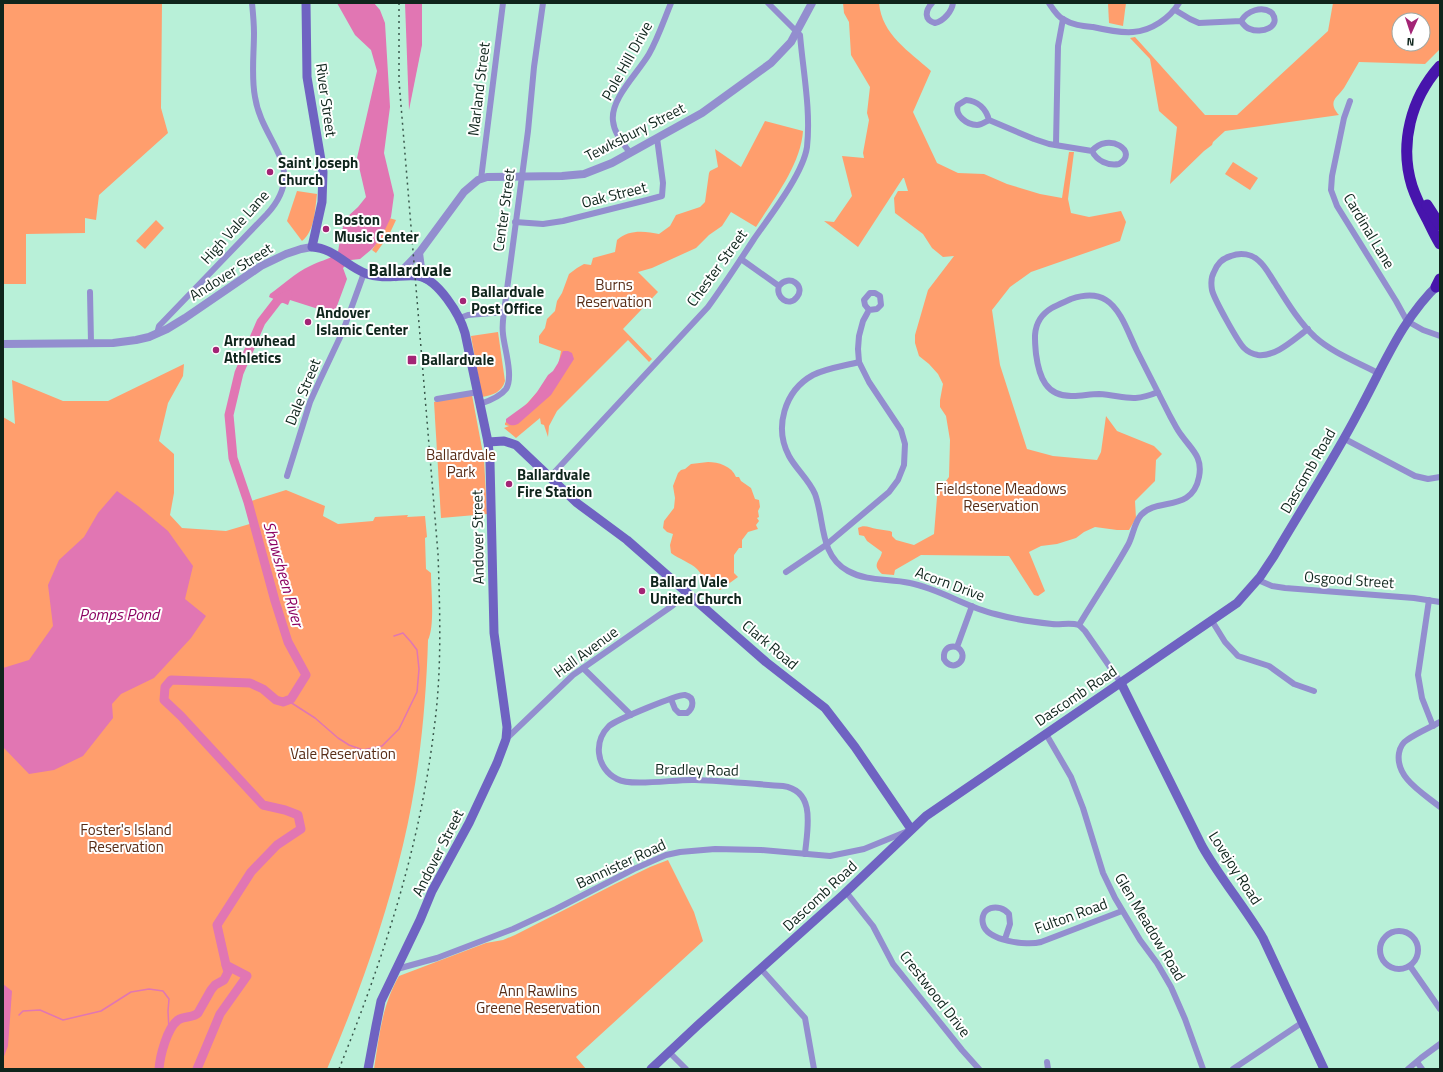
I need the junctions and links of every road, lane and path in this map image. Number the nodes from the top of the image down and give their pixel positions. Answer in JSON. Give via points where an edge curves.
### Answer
{"nodes":[{"id":1,"x":252,"y":3,"type":"edge"},
{"id":2,"x":306,"y":3,"type":"edge"},
{"id":3,"x":503,"y":3,"type":"edge"},
{"id":4,"x":543,"y":3,"type":"edge"},
{"id":5,"x":671,"y":3,"type":"edge"},
{"id":6,"x":768,"y":3,"type":"edge"},
{"id":7,"x":812,"y":3,"type":"edge"},
{"id":8,"x":932,"y":3,"type":"edge"},
{"id":9,"x":953,"y":3,"type":"edge"},
{"id":10,"x":1049,"y":3,"type":"edge"},
{"id":11,"x":1179,"y":3,"type":"edge"},
{"id":12,"x":1175,"y":10,"type":"junction"},
{"id":13,"x":1063,"y":19,"type":"junction"},
{"id":14,"x":1241,"y":20,"type":"junction"},
{"id":15,"x":796,"y":31,"type":"junction"},
{"id":16,"x":1440,"y":66,"type":"edge"},
{"id":17,"x":1440,"y":76,"type":"edge"},
{"id":18,"x":1350,"y":101,"type":"dead end"},
{"id":19,"x":989,"y":120,"type":"junction"},
{"id":20,"x":657,"y":138,"type":"junction"},
{"id":21,"x":1056,"y":144,"type":"junction"},
{"id":22,"x":1092,"y":151,"type":"junction"},
{"id":23,"x":630,"y":153,"type":"junction"},
{"id":24,"x":522,"y":177,"type":"junction"},
{"id":25,"x":481,"y":179,"type":"junction"},
{"id":26,"x":515,"y":222,"type":"junction"},
{"id":27,"x":1440,"y":225,"type":"edge"},
{"id":28,"x":1439,"y":244,"type":"edge"},
{"id":29,"x":312,"y":247,"type":"junction"},
{"id":30,"x":419,"y":253,"type":"junction"},
{"id":31,"x":741,"y":259,"type":"junction"},
{"id":32,"x":364,"y":273,"type":"junction"},
{"id":33,"x":396,"y":277,"type":"junction"},
{"id":34,"x":426,"y":279,"type":"junction"},
{"id":35,"x":1439,"y":283,"type":"edge"},
{"id":36,"x":779,"y":286,"type":"dead end"},
{"id":37,"x":90,"y":292,"type":"dead end"},
{"id":38,"x":869,"y":310,"type":"dead end"},
{"id":39,"x":504,"y":312,"type":"junction"},
{"id":40,"x":460,"y":318,"type":"junction"},
{"id":41,"x":1407,"y":321,"type":"junction"},
{"id":42,"x":1308,"y":329,"type":"junction"},
{"id":43,"x":157,"y":334,"type":"junction"},
{"id":44,"x":1440,"y":336,"type":"edge"},
{"id":45,"x":91,"y":343,"type":"junction"},
{"id":46,"x":3,"y":344,"type":"edge"},
{"id":47,"x":859,"y":362,"type":"junction"},
{"id":48,"x":1378,"y":373,"type":"junction"},
{"id":49,"x":478,"y":392,"type":"junction"},
{"id":50,"x":1158,"y":392,"type":"junction"},
{"id":51,"x":437,"y":399,"type":"dead end"},
{"id":52,"x":480,"y":404,"type":"junction"},
{"id":53,"x":1343,"y":438,"type":"junction"},
{"id":54,"x":488,"y":442,"type":"junction"},
{"id":55,"x":287,"y":476,"type":"dead end"},
{"id":56,"x":550,"y":477,"type":"junction"},
{"id":57,"x":1440,"y":477,"type":"edge"},
{"id":58,"x":826,"y":545,"type":"junction"},
{"id":59,"x":786,"y":572,"type":"dead end"},
{"id":60,"x":1258,"y":580,"type":"junction"},
{"id":61,"x":688,"y":592,"type":"junction"},
{"id":62,"x":1428,"y":600,"type":"junction"},
{"id":63,"x":1440,"y":602,"type":"edge"},
{"id":64,"x":972,"y":606,"type":"junction"},
{"id":65,"x":1212,"y":621,"type":"junction"},
{"id":66,"x":1079,"y":624,"type":"junction"},
{"id":67,"x":957,"y":647,"type":"dead end"},
{"id":68,"x":583,"y":668,"type":"junction"},
{"id":69,"x":1121,"y":683,"type":"junction"},
{"id":70,"x":1314,"y":691,"type":"dead end"},
{"id":71,"x":671,"y":699,"type":"dead end"},
{"id":72,"x":630,"y":715,"type":"junction"},
{"id":73,"x":1440,"y":722,"type":"edge"},
{"id":74,"x":1433,"y":726,"type":"junction"},
{"id":75,"x":1046,"y":734,"type":"junction"},
{"id":76,"x":506,"y":739,"type":"junction"},
{"id":77,"x":1440,"y":807,"type":"edge"},
{"id":78,"x":912,"y":829,"type":"junction"},
{"id":79,"x":805,"y":854,"type":"junction"},
{"id":80,"x":846,"y":892,"type":"junction"},
{"id":81,"x":1122,"y":911,"type":"junction"},
{"id":82,"x":1005,"y":939,"type":"junction"},
{"id":83,"x":1410,"y":966,"type":"junction"},
{"id":84,"x":397,"y":969,"type":"junction"},
{"id":85,"x":761,"y":969,"type":"junction"},
{"id":86,"x":1440,"y":1009,"type":"edge"},
{"id":87,"x":1303,"y":1022,"type":"junction"},
{"id":88,"x":1440,"y":1044,"type":"edge"},
{"id":89,"x":669,"y":1052,"type":"junction"},
{"id":90,"x":1047,"y":1062,"type":"dead end"},
{"id":91,"x":1417,"y":1062,"type":"junction"},
{"id":92,"x":368,"y":1069,"type":"edge"},
{"id":93,"x":650,"y":1069,"type":"edge"},
{"id":94,"x":686,"y":1069,"type":"edge"},
{"id":95,"x":814,"y":1069,"type":"edge"},
{"id":96,"x":979,"y":1069,"type":"edge"},
{"id":97,"x":1048,"y":1069,"type":"edge"},
{"id":98,"x":1203,"y":1069,"type":"edge"},
{"id":99,"x":1233,"y":1069,"type":"edge"},
{"id":100,"x":1324,"y":1069,"type":"edge"},
{"id":101,"x":1408,"y":1069,"type":"edge"},
{"id":102,"x":1422,"y":1069,"type":"edge"}],
"edges":[{"from":1,"to":43,"type":"street","name":"High Vale Lane","via":[[255,99],[283,166],[281,194],[270,211],[159,326]]},
{"from":2,"to":29,"type":"main road","name":"River Street","via":[[307,77],[323,172],[322,202]]},
{"from":3,"to":25,"type":"street","name":"Marland Street"},
{"from":4,"to":24,"type":"street","name":"Center Street"},
{"from":5,"to":23,"type":"street","name":"Pole Hill Drive","via":[[648,56],[614,107],[613,122],[616,132]]},
{"from":6,"to":15,"type":"street"},
{"from":7,"to":15,"type":"street","name":"Tewksbury Street"},
{"from":8,"to":9,"type":"street","via":[[926,16],[935,23],[943,20]]},
{"from":10,"to":13,"type":"street"},
{"from":11,"to":12,"type":"street"},
{"from":12,"to":13,"type":"street","via":[[1153,26],[1134,32],[1113,31],[1075,24]]},
{"from":12,"to":14,"type":"street","via":[[1199,23]]},
{"from":13,"to":21,"type":"street","via":[[1058,46]]},
{"from":14,"to":14,"type":"street","via":[[1250,12],[1263,10],[1272,13],[1275,18],[1269,29],[1255,30],[1248,29]]},
{"from":15,"to":20,"type":"street","name":"Tewksbury Street","via":[[791,42],[771,63],[702,114]]},
{"from":15,"to":31,"type":"street","name":"Chester Street","via":[[800,34],[807,111],[807,149],[797,175]]},
{"from":16,"to":28,"type":"highway","via":[[1414,109],[1409,125],[1407,153],[1415,194]]},
{"from":17,"to":27,"type":"highway","via":[[1426,96],[1418,115],[1413,154],[1416,178],[1422,194]]},
{"from":18,"to":41,"type":"street","name":"Cardinal Lane","via":[[1342,126],[1331,190],[1337,206]]},
{"from":19,"to":19,"type":"street","via":[[978,125],[972,124],[959,117],[958,105],[966,100],[972,101],[984,109]]},
{"from":19,"to":21,"type":"street","via":[[1020,134]]},
{"from":20,"to":23,"type":"street","name":"Tewksbury Street"},
{"from":20,"to":26,"type":"street","name":"Oak Street","via":[[663,183],[662,196],[564,221],[543,224]]},
{"from":21,"to":22,"type":"street"},
{"from":22,"to":22,"type":"street","via":[[1100,143],[1107,142],[1121,146],[1125,151],[1125,157],[1119,164],[1113,164],[1099,160]]},
{"from":23,"to":24,"type":"street","name":"Tewksbury Street","via":[[584,174]]},
{"from":24,"to":25,"type":"street","name":"Tewksbury Street"},
{"from":24,"to":26,"type":"street","name":"Center Street"},
{"from":25,"to":30,"type":"street","via":[[464,192]]},
{"from":26,"to":39,"type":"street","name":"Center Street"},
{"from":29,"to":32,"type":"main road","via":[[333,254]]},
{"from":29,"to":43,"type":"street","name":"Andover Street","via":[[286,254],[261,266],[186,318]]},
{"from":30,"to":33,"type":"street"},
{"from":30,"to":34,"type":"street"},
{"from":31,"to":36,"type":"street"},
{"from":31,"to":56,"type":"street","name":"Chester Street","via":[[708,307]]},
{"from":32,"to":33,"type":"main road","via":[[377,277]]},
{"from":32,"to":55,"type":"street","name":"Dale Street","via":[[343,331],[308,407]]},
{"from":33,"to":34,"type":"main road","via":[[418,276]]},
{"from":34,"to":40,"type":"main road","name":"Andover Street","via":[[445,296]]},
{"from":35,"to":41,"type":"main road","name":"Dascomb Road"},
{"from":37,"to":45,"type":"street"},
{"from":38,"to":47,"type":"street","via":[[859,336]]},
{"from":39,"to":40,"type":"street"},
{"from":39,"to":52,"type":"street","name":"Center Street","via":[[503,332],[509,374],[508,386],[496,398]]},
{"from":40,"to":49,"type":"main road","name":"Andover Street","via":[[467,338]]},
{"from":41,"to":44,"type":"street"},
{"from":41,"to":48,"type":"main road","name":"Dascomb Road"},
{"from":42,"to":42,"type":"street","via":[[1256,258],[1245,254],[1234,255],[1224,259],[1216,267],[1211,283],[1214,294],[1240,344],[1247,351],[1256,355],[1270,354]]},
{"from":42,"to":48,"type":"street","via":[[1333,350]]},
{"from":43,"to":45,"type":"street","name":"Andover Street","via":[[136,340]]},
{"from":45,"to":46,"type":"street","name":"Andover Street"},
{"from":47,"to":58,"type":"street","via":[[869,382],[901,430],[905,444],[904,465],[898,480],[889,492]]},
{"from":47,"to":58,"type":"street","name":"Acorn Drive","via":[[821,372],[807,379],[794,391],[782,418],[785,447],[814,493]]},
{"from":48,"to":53,"type":"main road","name":"Dascomb Road"},
{"from":49,"to":51,"type":"street"},
{"from":49,"to":52,"type":"main road","name":"Andover Street"},
{"from":50,"to":50,"type":"street","via":[[1117,311],[1106,300],[1092,296],[1077,297],[1050,309],[1040,320],[1035,339],[1038,369],[1041,378],[1052,390],[1067,396],[1096,394],[1132,399]]},
{"from":50,"to":66,"type":"street","via":[[1178,431],[1196,453],[1200,469],[1199,480],[1190,494],[1181,500],[1152,508],[1142,514],[1128,545]]},
{"from":52,"to":54,"type":"main road","name":"Andover Street"},
{"from":53,"to":57,"type":"street","via":[[1415,476],[1428,479]]},
{"from":53,"to":60,"type":"main road","name":"Dascomb Road"},
{"from":54,"to":56,"type":"main road","name":"Clark Road","via":[[504,441],[516,445]]},
{"from":54,"to":76,"type":"main road","name":"Andover Street","via":[[492,482],[494,633],[507,727]]},
{"from":56,"to":61,"type":"main road","name":"Clark Road","via":[[577,503],[627,540]]},
{"from":58,"to":59,"type":"street"},
{"from":58,"to":64,"type":"street","name":"Acorn Drive","via":[[840,565],[855,574],[874,579],[910,582]]},
{"from":60,"to":62,"type":"street","name":"Osgood Street","via":[[1285,588]]},
{"from":60,"to":65,"type":"main road","name":"Dascomb Road","via":[[1238,603]]},
{"from":61,"to":68,"type":"street","name":"Hall Avenue"},
{"from":61,"to":78,"type":"main road","name":"Clark Road","via":[[766,662],[825,708]]},
{"from":62,"to":63,"type":"street","name":"Osgood Street"},
{"from":62,"to":74,"type":"street","via":[[1418,676],[1422,698]]},
{"from":64,"to":66,"type":"street","name":"Acorn Drive","via":[[997,614],[1040,622]]},
{"from":64,"to":67,"type":"street"},
{"from":65,"to":69,"type":"main road","name":"Dascomb Road"},
{"from":65,"to":70,"type":"street","via":[[1225,642],[1238,656],[1269,666],[1294,684]]},
{"from":66,"to":69,"type":"street"},
{"from":68,"to":72,"type":"street"},
{"from":68,"to":76,"type":"street","name":"Hall Avenue","via":[[558,688]]},
{"from":69,"to":75,"type":"main road","name":"Dascomb Road"},
{"from":69,"to":87,"type":"main road","name":"Lovejoy Road","via":[[1210,861],[1263,938]]},
{"from":71,"to":72,"type":"street","name":"Bradley Road"},
{"from":72,"to":79,"type":"street","name":"Bradley Road","via":[[610,726],[600,740],[598,749],[601,762],[611,776],[628,782],[696,780],[791,788],[801,795],[807,806]]},
{"from":73,"to":74,"type":"street"},
{"from":74,"to":77,"type":"street","via":[[1406,740],[1401,747],[1399,764],[1410,782]]},
{"from":75,"to":78,"type":"main road","name":"Dascomb Road","via":[[926,816]]},
{"from":75,"to":81,"type":"street","name":"Glen Meadow Road","via":[[1071,777],[1103,873]]},
{"from":76,"to":84,"type":"main road","name":"Andover Street","via":[[482,796],[432,891]]},
{"from":78,"to":79,"type":"street","name":"Bannister Road","via":[[846,854]]},
{"from":78,"to":80,"type":"main road","name":"Dascomb Road"},
{"from":79,"to":84,"type":"street","name":"Bannister Road","via":[[715,849],[666,855],[513,929],[437,958]]},
{"from":80,"to":85,"type":"main road","name":"Dascomb Road"},
{"from":80,"to":96,"type":"street","name":"Crestwood Drive","via":[[872,926],[893,964]]},
{"from":81,"to":82,"type":"street","name":"Fulton Road","via":[[1034,944],[1020,944]]},
{"from":81,"to":98,"type":"street","name":"Glen Meadow Road","via":[[1171,987]]},
{"from":82,"to":82,"type":"street","name":"Fulton Road","via":[[1010,924],[1009,914],[1002,908],[992,907],[985,912],[983,925],[988,932]]},
{"from":83,"to":83,"type":"street","via":[[1418,953],[1414,939],[1404,932],[1390,934],[1381,947],[1384,962],[1399,969]]},
{"from":83,"to":86,"type":"street"},
{"from":84,"to":92,"type":"main road","name":"Andover Street","via":[[382,1001]]},
{"from":85,"to":89,"type":"main road","name":"Dascomb Road"},
{"from":85,"to":95,"type":"street","via":[[805,1018]]},
{"from":87,"to":99,"type":"street"},
{"from":87,"to":100,"type":"main road","name":"Lovejoy Road"},
{"from":88,"to":91,"type":"street"},
{"from":89,"to":93,"type":"main road","name":"Dascomb Road"},
{"from":89,"to":94,"type":"street"},
{"from":90,"to":97,"type":"street"},
{"from":91,"to":101,"type":"street"},
{"from":91,"to":102,"type":"street"}]}
